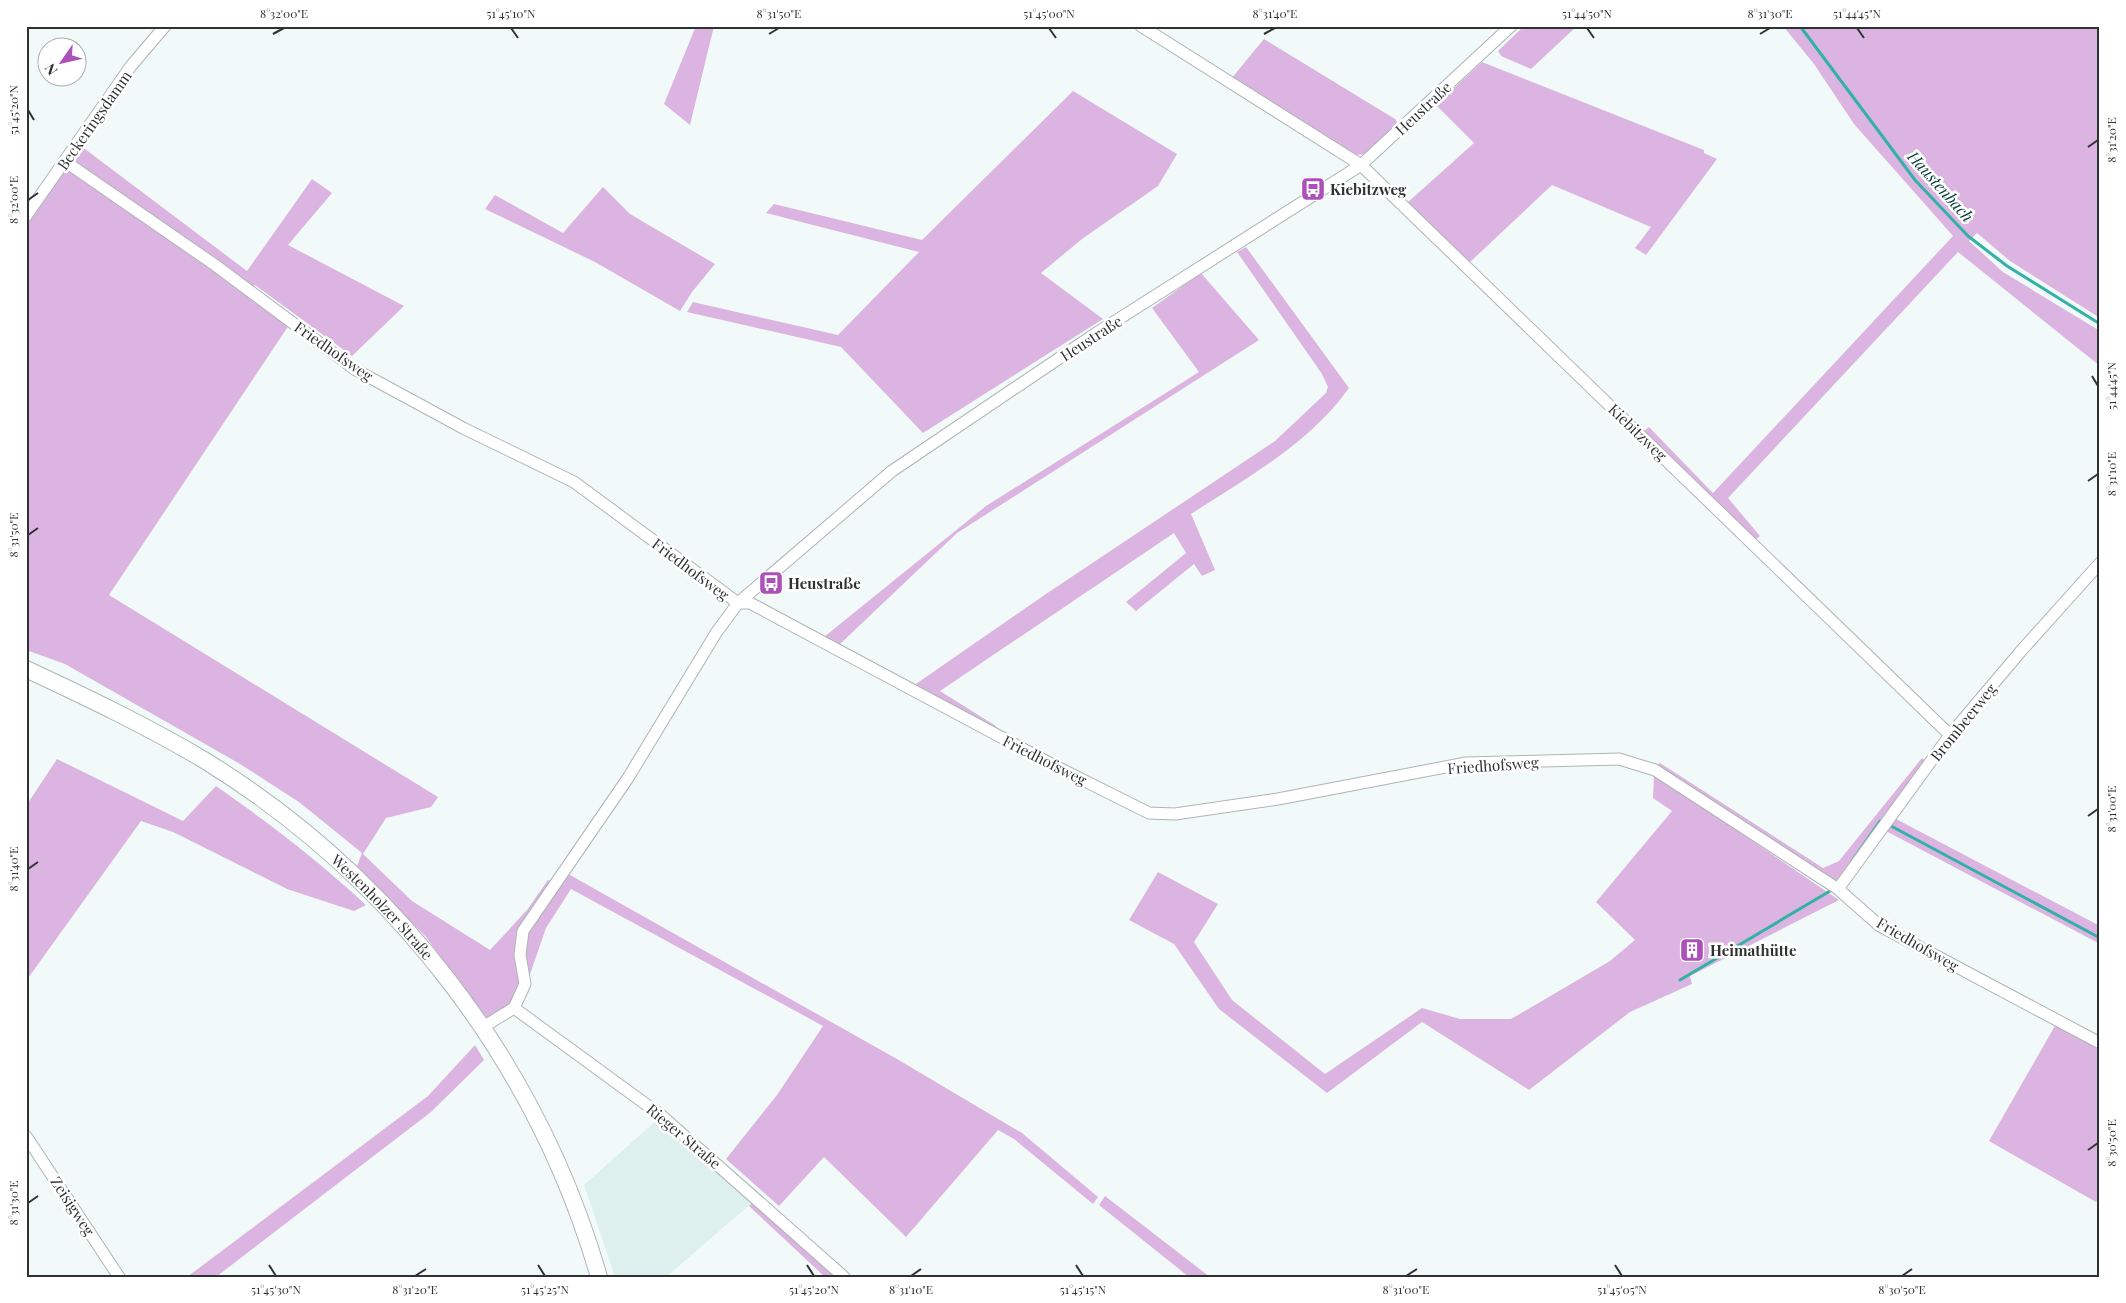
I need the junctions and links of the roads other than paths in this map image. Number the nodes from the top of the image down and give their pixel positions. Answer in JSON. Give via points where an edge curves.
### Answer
{"nodes":[{"id":1,"x":165,"y":26,"type":"edge"},
{"id":2,"x":1141,"y":26,"type":"edge"},
{"id":3,"x":1511,"y":26,"type":"edge"},
{"id":4,"x":66,"y":162,"type":"junction"},
{"id":5,"x":1361,"y":165,"type":"junction"},
{"id":6,"x":26,"y":216,"type":"edge"},
{"id":7,"x":2100,"y":563,"type":"edge"},
{"id":8,"x":738,"y":604,"type":"junction"},
{"id":9,"x":26,"y":669,"type":"edge"},
{"id":10,"x":1950,"y":735,"type":"junction"},
{"id":11,"x":1838,"y":889,"type":"junction"},
{"id":12,"x":514,"y":1008,"type":"junction"},
{"id":13,"x":483,"y":1027,"type":"junction"},
{"id":14,"x":2100,"y":1043,"type":"edge"},
{"id":15,"x":26,"y":1136,"type":"edge"},
{"id":16,"x":119,"y":1277,"type":"edge"},
{"id":17,"x":599,"y":1277,"type":"edge"},
{"id":18,"x":844,"y":1277,"type":"edge"}],
"edges":[{"from":1,"to":4,"type":"street","name":"Beckeringsdamm","via":[[132,66]]},
{"from":2,"to":5,"type":"street","name":"Kiebitzweg"},
{"from":3,"to":5,"type":"street","name":"Heustraße"},
{"from":4,"to":6,"type":"street","name":"Beckeringsdamm"},
{"from":4,"to":8,"type":"street","name":"Friedhofsweg","via":[[215,265],[356,370],[463,428],[574,482]]},
{"from":5,"to":8,"type":"street","name":"Heustraße","via":[[1095,334],[892,471]]},
{"from":5,"to":10,"type":"street","name":"Kiebitzweg"},
{"from":7,"to":10,"type":"street","name":"Brombeerweg"},
{"from":8,"to":11,"type":"street","name":"Friedhofsweg","via":[[750,603],[1149,813],[1175,814],[1278,800],[1466,763],[1620,759],[1655,770]]},
{"from":8,"to":12,"type":"street","name":"Heustraße","via":[[716,634],[628,778],[523,930],[520,955],[525,984]]},
{"from":9,"to":13,"type":"main road","name":"Westenholzer Straße","via":[[108,707],[204,761],[280,813],[350,870],[420,944]]},
{"from":10,"to":11,"type":"street","name":"Brombeerweg"},
{"from":11,"to":14,"type":"street","name":"Friedhofsweg","via":[[1880,926]]},
{"from":12,"to":13,"type":"street"},
{"from":12,"to":18,"type":"street","name":"Rieger Straße","via":[[662,1116]]},
{"from":13,"to":17,"type":"main road","name":"Westenholzer Straße","via":[[557,1158]]},
{"from":15,"to":16,"type":"street","name":"Zeisigweg"}]}
